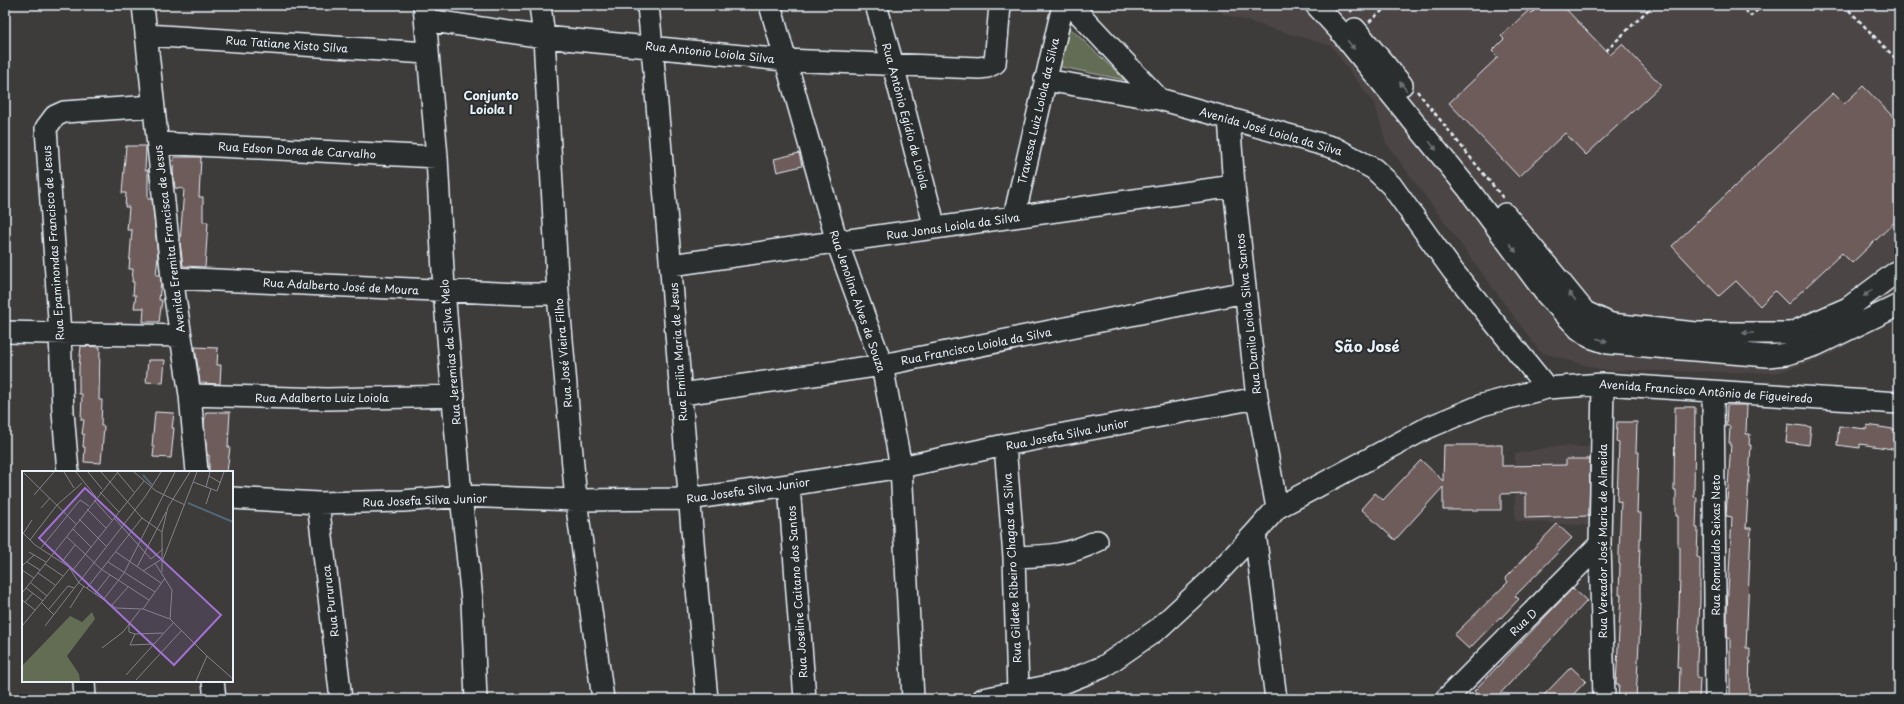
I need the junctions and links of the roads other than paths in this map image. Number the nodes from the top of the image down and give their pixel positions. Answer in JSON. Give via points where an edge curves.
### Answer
{"nodes":[{"id":1,"x":143,"y":5,"type":"edge"},
{"id":2,"x":540,"y":5,"type":"edge"},
{"id":3,"x":648,"y":5,"type":"edge"},
{"id":4,"x":770,"y":5,"type":"edge"},
{"id":5,"x":876,"y":5,"type":"edge"},
{"id":6,"x":1000,"y":5,"type":"edge"},
{"id":7,"x":1063,"y":5,"type":"edge"},
{"id":8,"x":1071,"y":5,"type":"edge"},
{"id":9,"x":1088,"y":5,"type":"edge"},
{"id":10,"x":1316,"y":5,"type":"edge"},
{"id":11,"x":1334,"y":5,"type":"edge"},
{"id":12,"x":425,"y":13,"type":"edge"},
{"id":13,"x":1095,"y":32,"type":"junction"},
{"id":14,"x":146,"y":35,"type":"junction"},
{"id":15,"x":544,"y":37,"type":"junction"},
{"id":16,"x":652,"y":46,"type":"junction"},
{"id":17,"x":428,"y":53,"type":"junction"},
{"id":18,"x":785,"y":60,"type":"junction"},
{"id":19,"x":893,"y":65,"type":"junction"},
{"id":20,"x":1045,"y":80,"type":"junction"},
{"id":21,"x":1159,"y":99,"type":"junction"},
{"id":22,"x":153,"y":106,"type":"junction"},
{"id":23,"x":1229,"y":118,"type":"junction"},
{"id":24,"x":158,"y":143,"type":"junction"},
{"id":25,"x":437,"y":157,"type":"junction"},
{"id":26,"x":1234,"y":186,"type":"junction"},
{"id":27,"x":1014,"y":218,"type":"junction"},
{"id":28,"x":935,"y":228,"type":"junction"},
{"id":29,"x":837,"y":242,"type":"junction"},
{"id":30,"x":671,"y":265,"type":"junction"},
{"id":31,"x":1899,"y":270,"type":"edge"},
{"id":32,"x":172,"y":278,"type":"junction"},
{"id":33,"x":444,"y":290,"type":"junction"},
{"id":34,"x":1245,"y":292,"type":"junction"},
{"id":35,"x":558,"y":294,"type":"junction"},
{"id":36,"x":1899,"y":305,"type":"edge"},
{"id":37,"x":5,"y":332,"type":"edge"},
{"id":38,"x":60,"y":334,"type":"junction"},
{"id":39,"x":181,"y":336,"type":"junction"},
{"id":40,"x":882,"y":365,"type":"junction"},
{"id":41,"x":1602,"y":384,"type":"junction"},
{"id":42,"x":1547,"y":388,"type":"junction"},
{"id":43,"x":1713,"y":392,"type":"junction"},
{"id":44,"x":190,"y":394,"type":"junction"},
{"id":45,"x":682,"y":394,"type":"junction"},
{"id":46,"x":454,"y":396,"type":"junction"},
{"id":47,"x":1257,"y":398,"type":"junction"},
{"id":48,"x":1899,"y":404,"type":"edge"},
{"id":49,"x":1005,"y":445,"type":"junction"},
{"id":50,"x":901,"y":467,"type":"junction"},
{"id":51,"x":68,"y":471,"type":"edge"},
{"id":52,"x":197,"y":471,"type":"edge"},
{"id":53,"x":789,"y":485,"type":"junction"},
{"id":54,"x":461,"y":496,"type":"junction"},
{"id":55,"x":233,"y":498,"type":"edge"},
{"id":56,"x":688,"y":499,"type":"junction"},
{"id":57,"x":576,"y":500,"type":"junction"},
{"id":58,"x":318,"y":503,"type":"junction"},
{"id":59,"x":1277,"y":508,"type":"junction"},
{"id":60,"x":1255,"y":533,"type":"junction"},
{"id":61,"x":1097,"y":541,"type":"dead end"},
{"id":62,"x":1600,"y":544,"type":"junction"},
{"id":63,"x":1014,"y":557,"type":"junction"},
{"id":64,"x":84,"y":682,"type":"edge"},
{"id":65,"x":214,"y":682,"type":"edge"},
{"id":66,"x":1018,"y":691,"type":"junction"},
{"id":67,"x":1602,"y":697,"type":"edge"},
{"id":68,"x":84,"y":699,"type":"edge"},
{"id":69,"x":215,"y":699,"type":"edge"},
{"id":70,"x":341,"y":699,"type":"edge"},
{"id":71,"x":476,"y":699,"type":"edge"},
{"id":72,"x":603,"y":699,"type":"edge"},
{"id":73,"x":707,"y":699,"type":"edge"},
{"id":74,"x":805,"y":699,"type":"edge"},
{"id":75,"x":913,"y":699,"type":"edge"},
{"id":76,"x":983,"y":699,"type":"edge"},
{"id":77,"x":1276,"y":699,"type":"edge"},
{"id":78,"x":1446,"y":699,"type":"edge"},
{"id":79,"x":1716,"y":699,"type":"edge"}],
"edges":[{"from":1,"to":14,"type":"street","name":"Avenida Eremita Francisca de Jesus"},
{"from":2,"to":15,"type":"street","name":"Rua José Vieira Filho"},
{"from":3,"to":16,"type":"street","name":"Rua Emilia Maria de Jesus"},
{"from":4,"to":18,"type":"street","name":"Rua Jenolina Alves de Souza"},
{"from":5,"to":19,"type":"street","name":"Rua Antônio Egídio de Loiola"},
{"from":6,"to":19,"type":"street","name":"Rua Antonio Loiola Silva","via":[[995,63],[979,68]]},
{"from":7,"to":20,"type":"street","name":"Travessa Luiz Loiola da Silva"},
{"from":8,"to":13,"type":"street"},
{"from":9,"to":13,"type":"street"},
{"from":10,"to":36,"type":"street","one_way":true,"via":[[1468,190],[1546,294],[1590,337],[1608,342],[1768,356],[1787,354],[1816,345]]},
{"from":31,"to":11,"type":"street","one_way":true,"via":[[1848,308],[1791,332],[1696,333],[1611,324],[1586,312],[1536,254],[1399,81]]},
{"from":12,"to":15,"type":"street","name":"Rua Antonio Loiola Silva"},
{"from":12,"to":17,"type":"street","name":"Rua Jeremias da Silva Melo"},
{"from":13,"to":21,"type":"street"},
{"from":14,"to":17,"type":"street","name":"Rua Tatiane Xisto Silva"},
{"from":14,"to":22,"type":"street","name":"Avenida Eremita Francisca de Jesus"},
{"from":15,"to":16,"type":"street","name":"Rua Antonio Loiola Silva"},
{"from":15,"to":35,"type":"street","name":"Rua José Vieira Filho"},
{"from":16,"to":18,"type":"street","name":"Rua Antonio Loiola Silva"},
{"from":16,"to":30,"type":"street","name":"Rua Emilia Maria de Jesus"},
{"from":17,"to":25,"type":"street","name":"Rua Jeremias da Silva Melo"},
{"from":18,"to":19,"type":"street","name":"Rua Antonio Loiola Silva"},
{"from":18,"to":29,"type":"street","name":"Rua Jenolina Alves de Souza"},
{"from":19,"to":28,"type":"street","name":"Rua Antônio Egídio de Loiola"},
{"from":20,"to":21,"type":"street","name":"Avenida José Loiola da Silva"},
{"from":20,"to":27,"type":"street","name":"Travessa Luiz Loiola da Silva"},
{"from":21,"to":23,"type":"street","name":"Avenida José Loiola da Silva"},
{"from":22,"to":24,"type":"street","name":"Avenida Eremita Francisca de Jesus"},
{"from":22,"to":38,"type":"street","name":"Rua Epaminondas Francisco de Jesus","via":[[64,112],[55,116],[46,128]]},
{"from":23,"to":26,"type":"street","name":"Rua Danilo Loiola Silva Santos"},
{"from":23,"to":42,"type":"street","name":"Avenida José Loiola da Silva","via":[[1335,148],[1374,169],[1391,185],[1453,271]]},
{"from":24,"to":25,"type":"street","name":"Rua Edson Dorea de Carvalho"},
{"from":24,"to":32,"type":"street","name":"Avenida Eremita Francisca de Jesus"},
{"from":25,"to":33,"type":"street","name":"Rua Jeremias da Silva Melo"},
{"from":26,"to":27,"type":"street","name":"Rua Jonas Loiola da Silva"},
{"from":26,"to":34,"type":"street","name":"Rua Danilo Loiola Silva Santos"},
{"from":27,"to":28,"type":"street","name":"Rua Jonas Loiola da Silva"},
{"from":28,"to":29,"type":"street","name":"Rua Jonas Loiola da Silva"},
{"from":29,"to":30,"type":"street","name":"Rua Jonas Loiola da Silva"},
{"from":29,"to":40,"type":"street","name":"Rua Jenolina Alves de Souza"},
{"from":30,"to":45,"type":"street","name":"Rua Emilia Maria de Jesus"},
{"from":32,"to":33,"type":"street","name":"Rua Adalberto José de Moura"},
{"from":32,"to":39,"type":"street","name":"Avenida Eremita Francisca de Jesus"},
{"from":33,"to":35,"type":"street","name":"Rua Adalberto José de Moura"},
{"from":33,"to":46,"type":"street","name":"Rua Jeremias da Silva Melo"},
{"from":34,"to":40,"type":"street","name":"Rua Francisco Loiola da Silva"},
{"from":34,"to":47,"type":"street","name":"Rua Danilo Loiola Silva Santos"},
{"from":35,"to":57,"type":"street","name":"Rua José Vieira Filho"},
{"from":37,"to":38,"type":"street"},
{"from":38,"to":39,"type":"street"},
{"from":38,"to":51,"type":"street","name":"Rua Epaminondas Francisco de Jesus"},
{"from":39,"to":44,"type":"street","name":"Avenida Eremita Francisca de Jesus"},
{"from":40,"to":45,"type":"street","name":"Rua Francisco Loiola da Silva"},
{"from":40,"to":50,"type":"street","name":"Rua Jenolina Alves de Souza"},
{"from":41,"to":42,"type":"street","name":"Avenida Francisco Antônio de Figueiredo"},
{"from":41,"to":43,"type":"street","name":"Avenida Francisco Antônio de Figueiredo"},
{"from":41,"to":62,"type":"street","name":"Rua Vereador José Maria de Almeida"},
{"from":42,"to":59,"type":"street","name":"Avenida Francisco Antônio de Figueiredo","via":[[1482,405],[1427,428]]},
{"from":43,"to":48,"type":"street","name":"Avenida Francisco Antônio de Figueiredo"},
{"from":43,"to":79,"type":"street","name":"Rua Romualdo Seixas Neto"},
{"from":44,"to":46,"type":"street","name":"Rua Adalberto Luiz Loiola","via":[[327,399]]},
{"from":44,"to":52,"type":"street","name":"Avenida Eremita Francisca de Jesus"},
{"from":45,"to":56,"type":"street","name":"Rua Emilia Maria de Jesus"},
{"from":46,"to":54,"type":"street","name":"Rua Jeremias da Silva Melo"},
{"from":47,"to":49,"type":"street","name":"Rua Josefa Silva Junior"},
{"from":47,"to":59,"type":"street","name":"Rua Danilo Loiola Silva Santos"},
{"from":49,"to":50,"type":"street","name":"Rua Josefa Silva Junior"},
{"from":49,"to":63,"type":"street","name":"Rua Gildete Ribeiro Chagas da Silva"},
{"from":50,"to":53,"type":"street","name":"Rua Josefa Silva Junior"},
{"from":50,"to":75,"type":"street","name":"Rua Jenolina Alves de Souza"},
{"from":53,"to":56,"type":"street","name":"Rua Josefa Silva Junior"},
{"from":53,"to":74,"type":"street","name":"Rua Joseline Caitano dos Santos"},
{"from":54,"to":57,"type":"street","name":"Rua Josefa Silva Junior"},
{"from":54,"to":58,"type":"street","name":"Rua Josefa Silva Junior","via":[[403,501]]},
{"from":54,"to":71,"type":"street","name":"Rua Jeremias da Silva Melo","via":[[472,600]]},
{"from":55,"to":58,"type":"street","name":"Rua Josefa Silva Junior"},
{"from":56,"to":57,"type":"street","name":"Rua Josefa Silva Junior"},
{"from":56,"to":73,"type":"street","name":"Rua Emilia Maria de Jesus"},
{"from":57,"to":72,"type":"street","name":"Rua José Vieira Filho"},
{"from":58,"to":70,"type":"street","name":"Rua Pururuca"},
{"from":59,"to":60,"type":"street","name":"Avenida Francisco Antônio de Figueiredo"},
{"from":60,"to":66,"type":"street","name":"Avenida Francisco Antônio de Figueiredo","via":[[1211,580],[1158,629],[1126,652],[1103,667],[1063,683]]},
{"from":60,"to":77,"type":"street"},
{"from":61,"to":63,"type":"street","via":[[1078,550],[1055,555]]},
{"from":62,"to":67,"type":"street","name":"Rua Vereador José Maria de Almeida"},
{"from":62,"to":78,"type":"street","name":"Rua D"},
{"from":63,"to":66,"type":"street","name":"Rua Gildete Ribeiro Chagas da Silva"},
{"from":64,"to":68,"type":"street"},
{"from":65,"to":69,"type":"street"},
{"from":66,"to":76,"type":"street","name":"Avenida Francisco Antônio de Figueiredo"}]}
